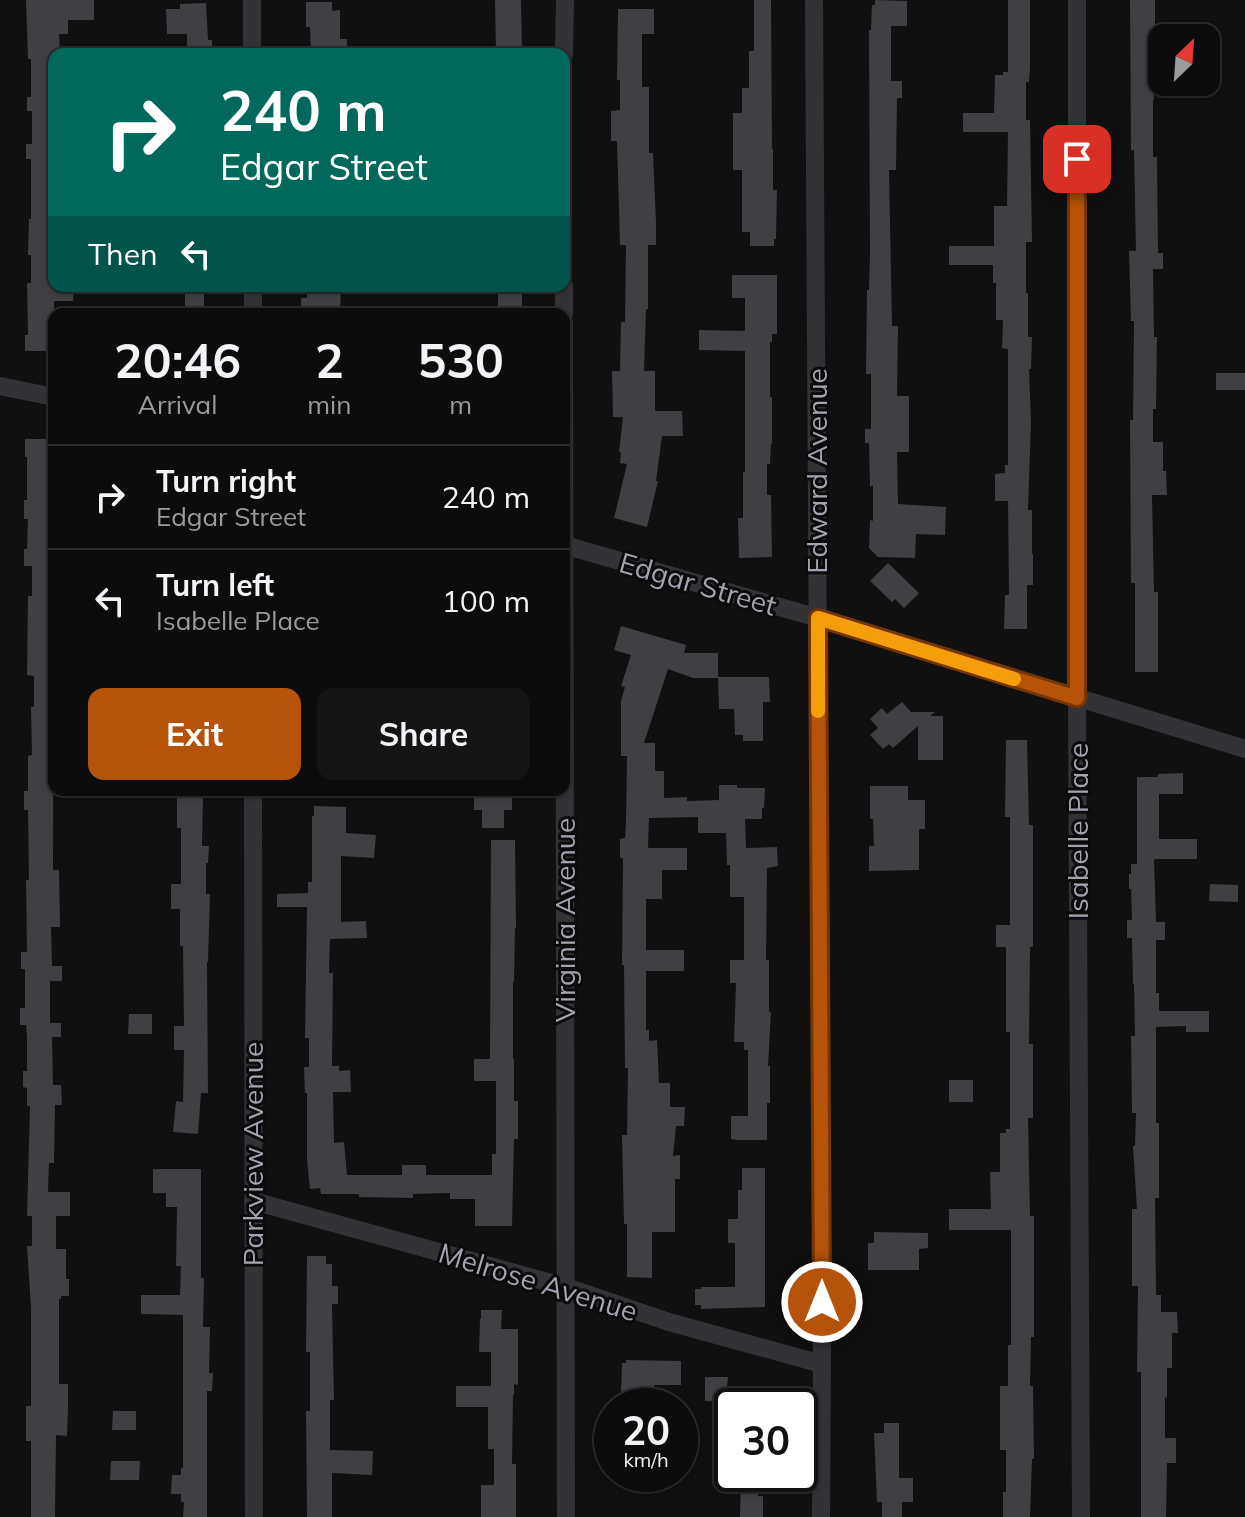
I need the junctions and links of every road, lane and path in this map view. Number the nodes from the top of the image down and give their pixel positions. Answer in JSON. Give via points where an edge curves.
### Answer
{"nodes":[{"id":1,"x":252,"y":0,"type":"edge"},
{"id":2,"x":565,"y":0,"type":"edge"},
{"id":3,"x":814,"y":0,"type":"edge"},
{"id":4,"x":1077,"y":0,"type":"edge"},
{"id":5,"x":252,"y":48,"type":"edge"},
{"id":6,"x":564,"y":48,"type":"edge"},
{"id":7,"x":0,"y":386,"type":"edge"},
{"id":8,"x":48,"y":396,"type":"edge"},
{"id":9,"x":570,"y":546,"type":"edge"},
{"id":10,"x":818,"y":618,"type":"junction"},
{"id":11,"x":1077,"y":698,"type":"junction"},
{"id":12,"x":1245,"y":749,"type":"edge"},
{"id":13,"x":253,"y":796,"type":"edge"},
{"id":14,"x":565,"y":796,"type":"edge"},
{"id":15,"x":253,"y":1201,"type":"junction"},
{"id":16,"x":566,"y":1287,"type":"junction"},
{"id":17,"x":822,"y":1364,"type":"junction"},
{"id":18,"x":254,"y":1517,"type":"edge"},
{"id":19,"x":566,"y":1517,"type":"edge"},
{"id":20,"x":821,"y":1517,"type":"edge"},
{"id":21,"x":1081,"y":1517,"type":"edge"}],
"edges":[{"from":1,"to":5,"type":"street"},
{"from":2,"to":6,"type":"street"},
{"from":3,"to":10,"type":"street","name":"Edward Avenue"},
{"from":4,"to":11,"type":"street","name":"Isabelle Place"},
{"from":7,"to":8,"type":"street"},
{"from":9,"to":10,"type":"street","name":"Edgar Street"},
{"from":10,"to":11,"type":"street","name":"Edgar Street"},
{"from":10,"to":17,"type":"street","name":"Edward Avenue"},
{"from":11,"to":12,"type":"street","name":"Edgar Street"},
{"from":11,"to":21,"type":"street","name":"Isabelle Place"},
{"from":13,"to":15,"type":"street","name":"Parkview Avenue"},
{"from":14,"to":16,"type":"street","name":"Virginia Avenue"},
{"from":15,"to":16,"type":"street","name":"Melrose Avenue"},
{"from":15,"to":18,"type":"street","name":"Parkview Avenue"},
{"from":16,"to":17,"type":"street","name":"Melrose Avenue"},
{"from":16,"to":19,"type":"street","name":"Virginia Avenue"},
{"from":17,"to":20,"type":"street","name":"Edward Avenue"}]}
